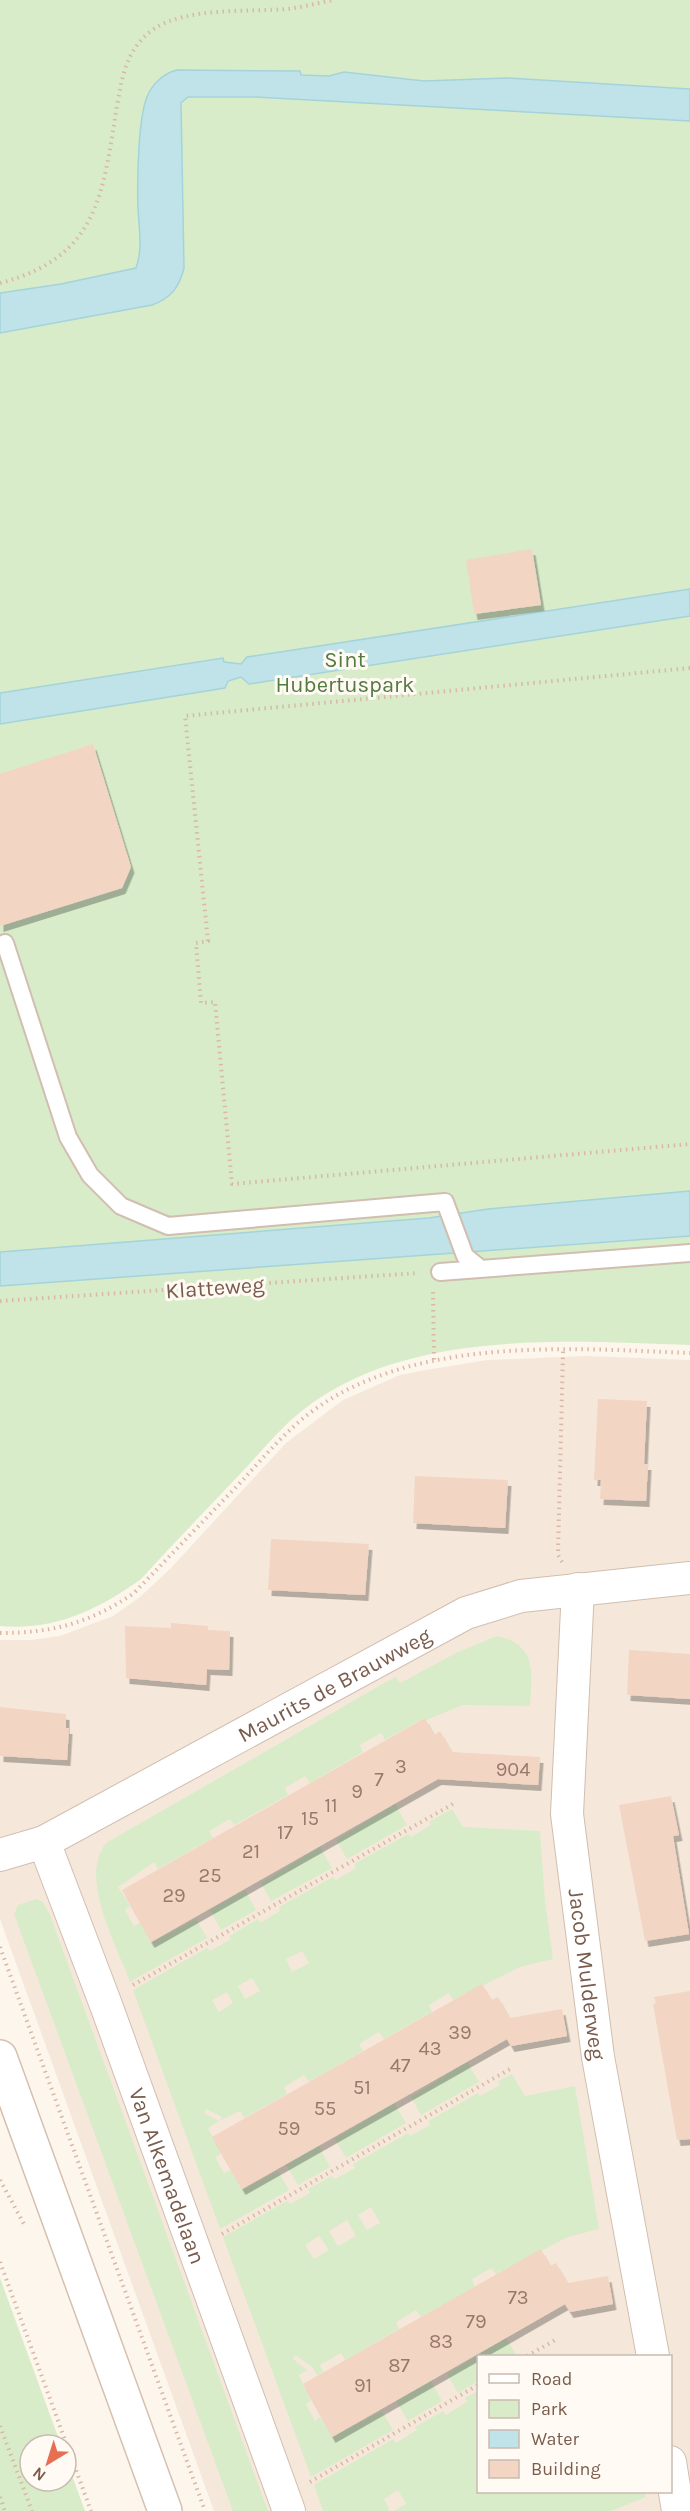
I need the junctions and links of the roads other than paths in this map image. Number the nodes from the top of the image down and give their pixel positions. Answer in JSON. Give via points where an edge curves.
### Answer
{"nodes":[{"id":1,"x":5,"y":943,"type":"dead end"},
{"id":2,"x":690,"y":1253,"type":"edge"},
{"id":3,"x":481,"y":1269,"type":"junction"},
{"id":4,"x":435,"y":1272,"type":"road end"},
{"id":5,"x":690,"y":1578,"type":"edge"},
{"id":6,"x":578,"y":1589,"type":"junction"},
{"id":7,"x":44,"y":1842,"type":"junction"},
{"id":8,"x":0,"y":1855,"type":"edge"},
{"id":9,"x":0,"y":2057,"type":"edge"},
{"id":10,"x":653,"y":2355,"type":"edge"},
{"id":11,"x":672,"y":2474,"type":"edge"},
{"id":12,"x":165,"y":2511,"type":"edge"},
{"id":13,"x":289,"y":2511,"type":"edge"},
{"id":14,"x":678,"y":2511,"type":"edge"}],
"edges":[{"from":1,"to":3,"type":"lane","via":[[68,1137],[90,1175],[121,1206],[168,1226],[445,1202],[465,1256]]},
{"from":2,"to":3,"type":"lane"},
{"from":3,"to":4,"type":"lane"},
{"from":5,"to":6,"type":"street","name":"Maurits de Brauwweg"},
{"from":6,"to":7,"type":"street","name":"Maurits de Brauwweg","via":[[521,1596],[466,1613]]},
{"from":6,"to":10,"type":"street","name":"Jacob Mulderweg","via":[[567,1814],[598,2057]]},
{"from":7,"to":8,"type":"street","name":"Maurits de Brauwweg"},
{"from":7,"to":13,"type":"street","name":"Van Alkemadelaan"},
{"from":9,"to":12,"type":"main road"},
{"from":11,"to":14,"type":"street"}]}
